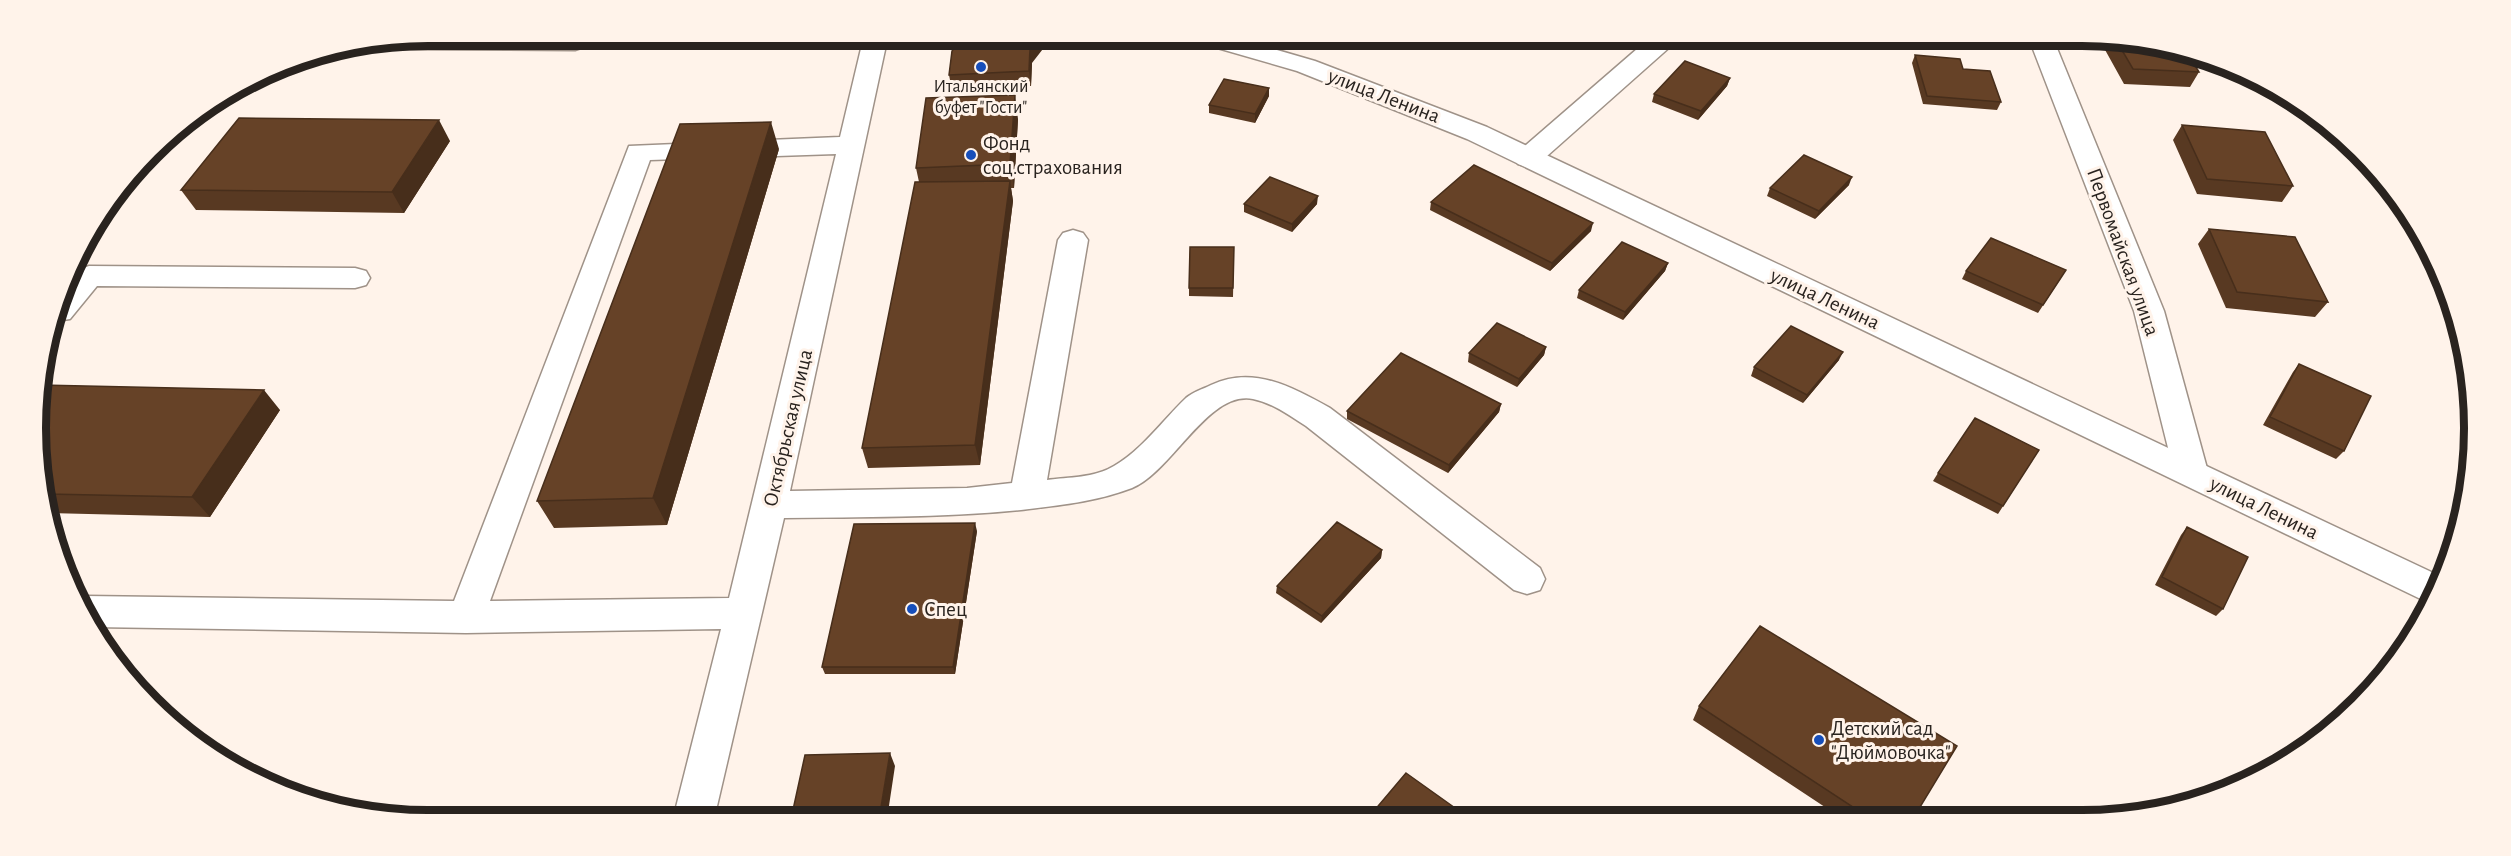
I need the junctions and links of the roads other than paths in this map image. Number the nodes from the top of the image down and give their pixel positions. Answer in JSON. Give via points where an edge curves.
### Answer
{"nodes":[{"id":1,"x":874,"y":47,"type":"edge"},
{"id":2,"x":1240,"y":47,"type":"edge"},
{"id":3,"x":1655,"y":47,"type":"edge"},
{"id":4,"x":2044,"y":47,"type":"edge"},
{"id":5,"x":853,"y":145,"type":"junction"},
{"id":6,"x":1528,"y":158,"type":"junction"},
{"id":7,"x":1073,"y":240,"type":"dead end"},
{"id":8,"x":355,"y":278,"type":"dead end"},
{"id":9,"x":69,"y":299,"type":"edge"},
{"id":10,"x":2191,"y":472,"type":"junction"},
{"id":11,"x":1027,"y":496,"type":"junction"},
{"id":12,"x":770,"y":505,"type":"junction"},
{"id":13,"x":1527,"y":579,"type":"dead end"},
{"id":14,"x":2429,"y":588,"type":"edge"},
{"id":15,"x":94,"y":611,"type":"edge"},
{"id":16,"x":743,"y":613,"type":"junction"},
{"id":17,"x":466,"y":617,"type":"junction"},
{"id":18,"x":696,"y":810,"type":"edge"}],
"edges":[{"from":1,"to":5,"type":"street","name":"Октябрьская улица"},
{"from":2,"to":6,"type":"street","name":"улица Ленина","via":[[1306,66],[1477,133]]},
{"from":3,"to":6,"type":"street"},
{"from":4,"to":10,"type":"street","name":"Первомайская улица","via":[[2149,311]]},
{"from":5,"to":12,"type":"street","name":"Октябрьская улица"},
{"from":5,"to":17,"type":"street","via":[[639,152]]},
{"from":6,"to":10,"type":"street","name":"улица Ленина"},
{"from":7,"to":11,"type":"street"},
{"from":8,"to":9,"type":"street","via":[[89,276]]},
{"from":10,"to":14,"type":"street","name":"улица Ленина"},
{"from":11,"to":12,"type":"street","via":[[966,502]]},
{"from":11,"to":13,"type":"street","via":[[1094,488],[1124,477],[1149,459],[1200,404],[1233,388],[1254,387],[1287,399],[1318,417]]},
{"from":12,"to":16,"type":"street","name":"Октябрьская улица"},
{"from":15,"to":17,"type":"street"},
{"from":16,"to":17,"type":"street"},
{"from":16,"to":18,"type":"street","name":"Октябрьская улица"}]}
